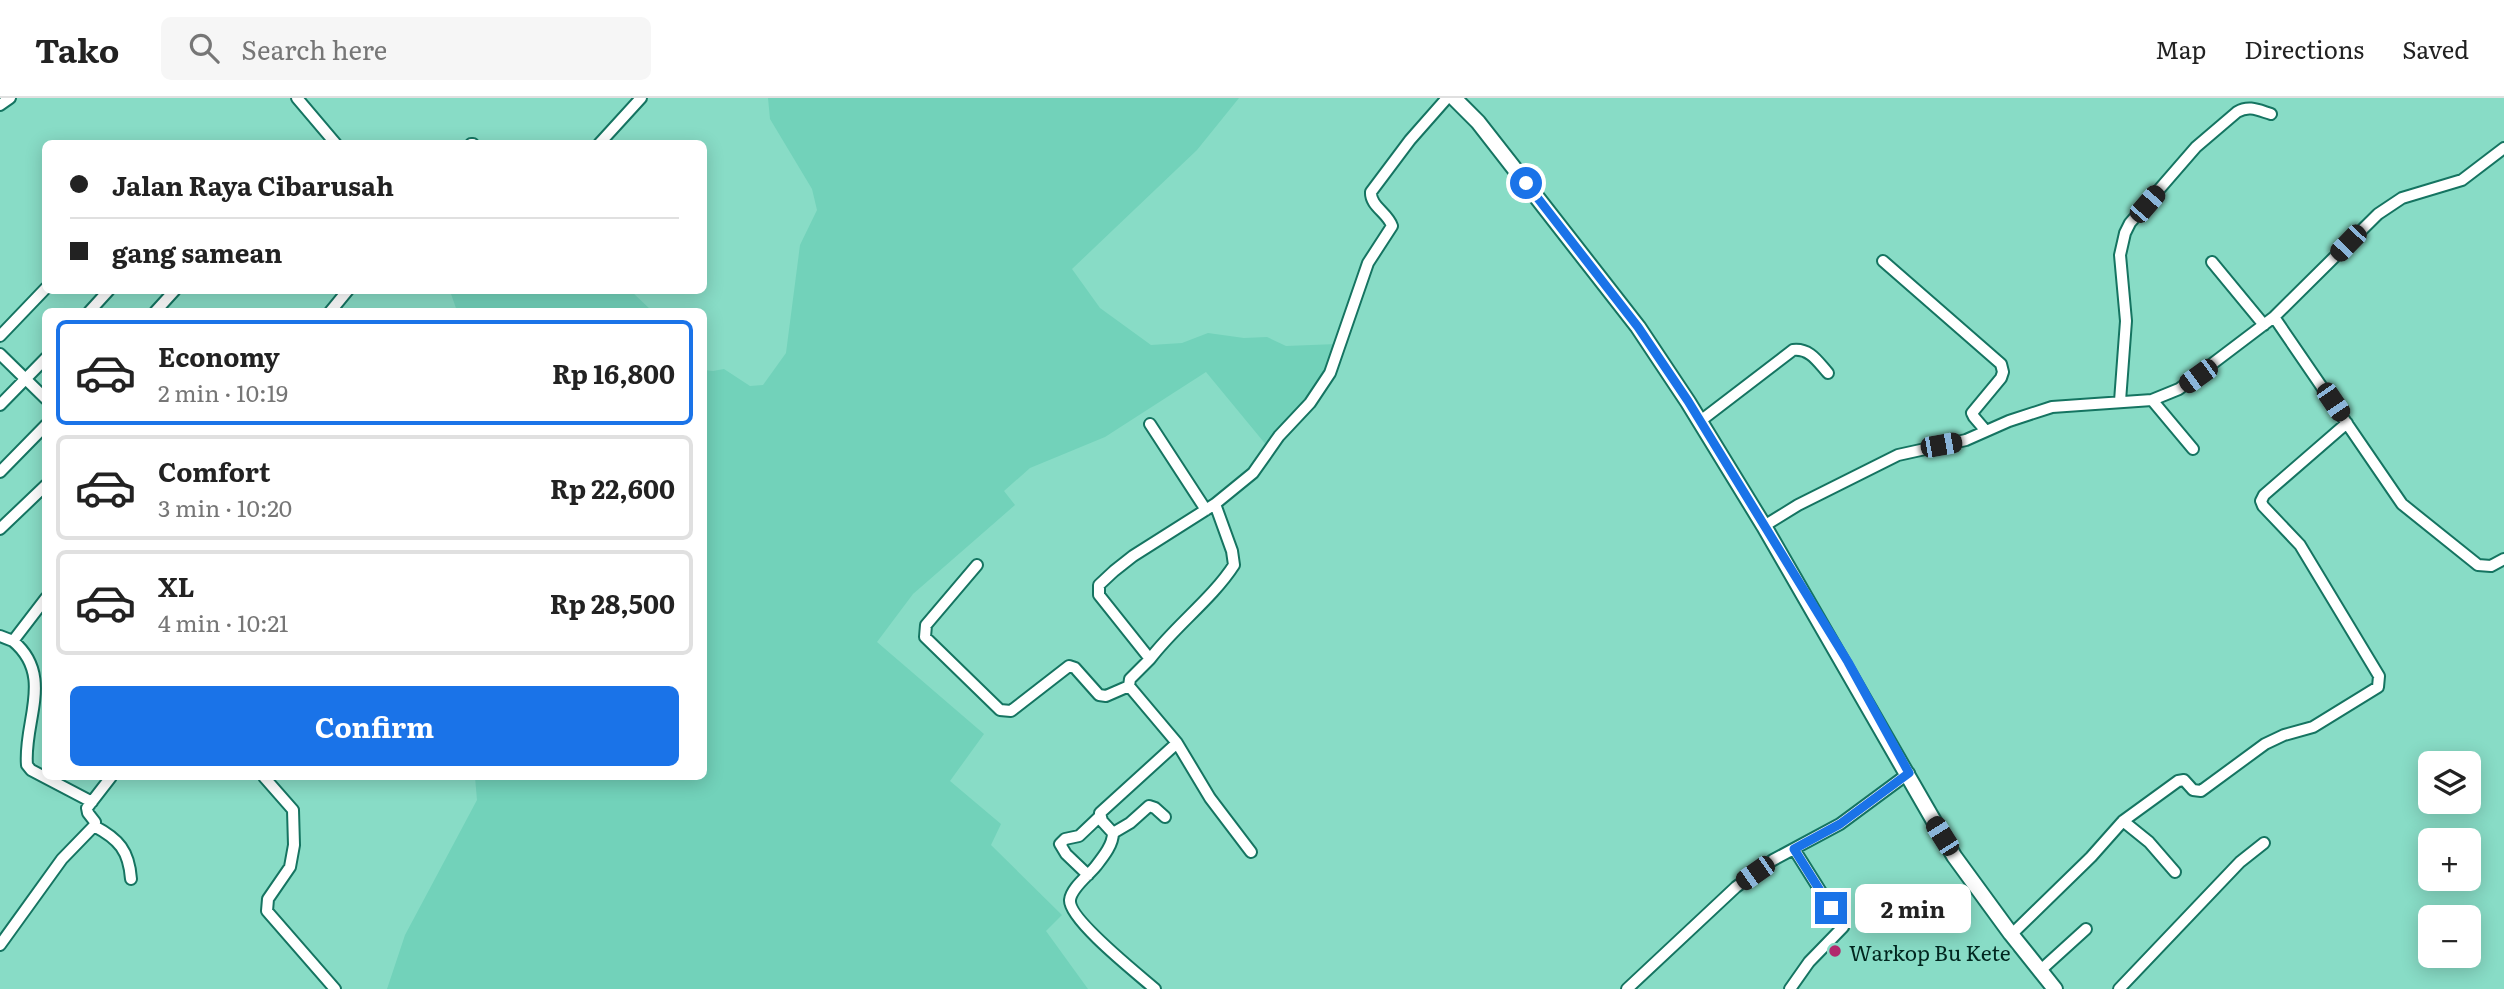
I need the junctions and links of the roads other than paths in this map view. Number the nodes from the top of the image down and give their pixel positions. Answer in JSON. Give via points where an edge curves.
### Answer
{"nodes":[{"id":1,"x":10,"y":98,"type":"edge"},
{"id":2,"x":297,"y":98,"type":"edge"},
{"id":3,"x":641,"y":98,"type":"edge"},
{"id":4,"x":1447,"y":98,"type":"edge"},
{"id":5,"x":1454,"y":98,"type":"edge"},
{"id":6,"x":0,"y":105,"type":"edge"},
{"id":7,"x":2271,"y":114,"type":"dead end"},
{"id":8,"x":333,"y":140,"type":"edge"},
{"id":9,"x":603,"y":140,"type":"edge"},
{"id":10,"x":2504,"y":148,"type":"edge"},
{"id":11,"x":1883,"y":261,"type":"dead end"},
{"id":12,"x":2212,"y":262,"type":"dead end"},
{"id":13,"x":42,"y":292,"type":"edge"},
{"id":14,"x":105,"y":294,"type":"edge"},
{"id":15,"x":171,"y":294,"type":"edge"},
{"id":16,"x":345,"y":294,"type":"edge"},
{"id":17,"x":93,"y":308,"type":"edge"},
{"id":18,"x":159,"y":308,"type":"edge"},
{"id":19,"x":333,"y":308,"type":"edge"},
{"id":20,"x":2274,"y":317,"type":"junction"},
{"id":21,"x":2264,"y":325,"type":"junction"},
{"id":22,"x":0,"y":336,"type":"edge"},
{"id":23,"x":0,"y":354,"type":"edge"},
{"id":24,"x":42,"y":362,"type":"edge"},
{"id":25,"x":1828,"y":373,"type":"dead end"},
{"id":26,"x":25,"y":380,"type":"junction"},
{"id":27,"x":42,"y":395,"type":"edge"},
{"id":28,"x":2152,"y":400,"type":"junction"},
{"id":29,"x":2120,"y":401,"type":"junction"},
{"id":30,"x":0,"y":405,"type":"edge"},
{"id":31,"x":1699,"y":422,"type":"junction"},
{"id":32,"x":2347,"y":423,"type":"junction"},
{"id":33,"x":1150,"y":425,"type":"dead end"},
{"id":34,"x":42,"y":429,"type":"edge"},
{"id":35,"x":1986,"y":431,"type":"junction"},
{"id":36,"x":2193,"y":449,"type":"dead end"},
{"id":37,"x":0,"y":472,"type":"edge"},
{"id":38,"x":42,"y":489,"type":"edge"},
{"id":39,"x":1210,"y":507,"type":"junction"},
{"id":40,"x":1764,"y":526,"type":"junction"},
{"id":41,"x":0,"y":529,"type":"edge"},
{"id":42,"x":2504,"y":559,"type":"edge"},
{"id":43,"x":976,"y":565,"type":"dead end"},
{"id":44,"x":42,"y":603,"type":"edge"},
{"id":45,"x":0,"y":636,"type":"edge"},
{"id":46,"x":13,"y":641,"type":"junction"},
{"id":47,"x":1150,"y":659,"type":"junction"},
{"id":48,"x":1129,"y":687,"type":"junction"},
{"id":49,"x":1177,"y":743,"type":"junction"},
{"id":50,"x":1907,"y":774,"type":"junction"},
{"id":51,"x":42,"y":775,"type":"edge"},
{"id":52,"x":51,"y":780,"type":"edge"},
{"id":53,"x":109,"y":780,"type":"edge"},
{"id":54,"x":267,"y":780,"type":"edge"},
{"id":55,"x":92,"y":802,"type":"junction"},
{"id":56,"x":1099,"y":817,"type":"junction"},
{"id":57,"x":1165,"y":817,"type":"dead end"},
{"id":58,"x":2123,"y":821,"type":"junction"},
{"id":59,"x":94,"y":826,"type":"junction"},
{"id":60,"x":1113,"y":833,"type":"junction"},
{"id":61,"x":2264,"y":843,"type":"dead end"},
{"id":62,"x":1794,"y":849,"type":"junction"},
{"id":63,"x":1251,"y":852,"type":"dead end"},
{"id":64,"x":2175,"y":872,"type":"dead end"},
{"id":65,"x":1088,"y":875,"type":"junction"},
{"id":66,"x":131,"y":879,"type":"dead end"},
{"id":67,"x":2086,"y":929,"type":"dead end"},
{"id":68,"x":2013,"y":933,"type":"junction"},
{"id":69,"x":0,"y":945,"type":"edge"},
{"id":70,"x":2043,"y":968,"type":"junction"},
{"id":71,"x":1630,"y":988,"type":"edge"},
{"id":72,"x":335,"y":989,"type":"edge"},
{"id":73,"x":1155,"y":989,"type":"edge"},
{"id":74,"x":1790,"y":989,"type":"edge"},
{"id":75,"x":2057,"y":989,"type":"edge"},
{"id":76,"x":2119,"y":989,"type":"edge"}],
"edges":[{"from":1,"to":6,"type":"street"},
{"from":2,"to":8,"type":"street"},
{"from":3,"to":9,"type":"street"},
{"from":4,"to":39,"type":"street","via":[[1371,192],[1370,198],[1392,226],[1368,263],[1326,382],[1253,473]]},
{"from":5,"to":31,"type":"main road","via":[[1478,122],[1638,327]]},
{"from":7,"to":29,"type":"street","via":[[2251,108],[2237,112],[2196,147],[2130,223],[2120,255],[2126,321]]},
{"from":10,"to":20,"type":"street","via":[[2462,180],[2402,198],[2378,214]]},
{"from":11,"to":35,"type":"street","via":[[2001,364],[2001,378],[1972,412]]},
{"from":12,"to":21,"type":"street"},
{"from":13,"to":22,"type":"street"},
{"from":14,"to":17,"type":"street"},
{"from":15,"to":18,"type":"street"},
{"from":16,"to":19,"type":"street"},
{"from":20,"to":21,"type":"street"},
{"from":20,"to":32,"type":"street"},
{"from":21,"to":28,"type":"street","via":[[2186,384]]},
{"from":23,"to":26,"type":"street"},
{"from":24,"to":26,"type":"street"},
{"from":25,"to":31,"type":"street","via":[[1810,354],[1793,350]]},
{"from":26,"to":27,"type":"street"},
{"from":26,"to":30,"type":"street"},
{"from":28,"to":29,"type":"street"},
{"from":28,"to":36,"type":"street"},
{"from":29,"to":35,"type":"street","via":[[2052,407]]},
{"from":31,"to":40,"type":"main road"},
{"from":32,"to":42,"type":"street","via":[[2402,504],[2478,565],[2491,566]]},
{"from":32,"to":58,"type":"street","via":[[2261,501],[2300,545],[2379,676],[2378,687],[2313,727],[2265,744],[2201,791],[2178,781]]},
{"from":33,"to":39,"type":"street"},
{"from":34,"to":37,"type":"street"},
{"from":35,"to":40,"type":"street","via":[[1956,443],[1898,455]]},
{"from":38,"to":41,"type":"street"},
{"from":39,"to":47,"type":"street","via":[[1232,551],[1234,565]]},
{"from":39,"to":47,"type":"street","via":[[1133,556],[1099,585],[1099,595]]},
{"from":40,"to":50,"type":"main road"},
{"from":43,"to":48,"type":"street","via":[[926,625],[925,637],[1000,710],[1011,710],[1069,666],[1099,695]]},
{"from":44,"to":46,"type":"street"},
{"from":45,"to":46,"type":"street"},
{"from":46,"to":51,"type":"street","via":[[31,661],[34,674],[27,761],[29,768]]},
{"from":47,"to":48,"type":"street","via":[[1129,681]]},
{"from":48,"to":49,"type":"street"},
{"from":49,"to":56,"type":"street"},
{"from":49,"to":63,"type":"street","via":[[1210,798]]},
{"from":50,"to":62,"type":"street","via":[[1840,824]]},
{"from":50,"to":68,"type":"main road"},
{"from":50,"to":75,"type":"main road","via":[[1954,856]]},
{"from":52,"to":55,"type":"street"},
{"from":53,"to":55,"type":"street"},
{"from":54,"to":72,"type":"street","via":[[293,810],[295,845],[293,862],[268,899],[267,911]]},
{"from":55,"to":59,"type":"street","via":[[86,810]]},
{"from":56,"to":60,"type":"street"},
{"from":56,"to":65,"type":"street","via":[[1079,836],[1060,844]]},
{"from":57,"to":60,"type":"street","via":[[1149,806]]},
{"from":58,"to":64,"type":"street"},
{"from":58,"to":68,"type":"street"},
{"from":59,"to":66,"type":"street","via":[[118,841]]},
{"from":59,"to":69,"type":"street","via":[[62,859]]},
{"from":60,"to":65,"type":"street","via":[[1112,842]]},
{"from":61,"to":76,"type":"street","via":[[2240,862]]},
{"from":62,"to":71,"type":"street","via":[[1736,887]]},
{"from":62,"to":74,"type":"street","via":[[1843,927]]},
{"from":65,"to":73,"type":"street","via":[[1073,892],[1071,908],[1104,946]]},
{"from":67,"to":70,"type":"street"},
{"from":68,"to":70,"type":"main road"},
{"from":70,"to":75,"type":"main road"}]}
